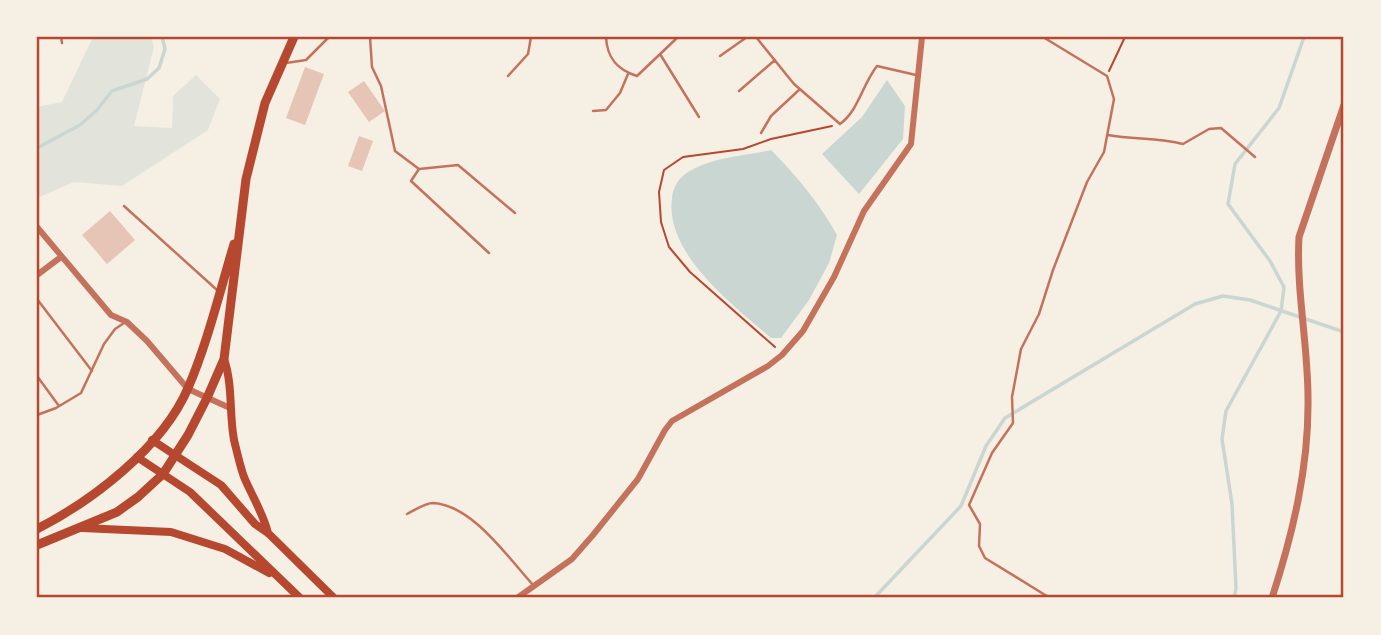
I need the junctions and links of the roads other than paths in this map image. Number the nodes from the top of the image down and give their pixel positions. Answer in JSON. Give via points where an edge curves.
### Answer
{"nodes":[{"id":1,"x":61,"y":37,"type":"edge"},
{"id":2,"x":294,"y":37,"type":"edge"},
{"id":3,"x":329,"y":37,"type":"edge"},
{"id":4,"x":370,"y":37,"type":"edge"},
{"id":5,"x":531,"y":37,"type":"edge"},
{"id":6,"x":606,"y":37,"type":"edge"},
{"id":7,"x":678,"y":37,"type":"edge"},
{"id":8,"x":747,"y":37,"type":"edge"},
{"id":9,"x":756,"y":37,"type":"edge"},
{"id":10,"x":922,"y":37,"type":"edge"},
{"id":11,"x":1043,"y":37,"type":"edge"},
{"id":12,"x":62,"y":43,"type":"dead end"},
{"id":13,"x":660,"y":54,"type":"junction"},
{"id":14,"x":720,"y":56,"type":"dead end"},
{"id":15,"x":775,"y":60,"type":"junction"},
{"id":16,"x":282,"y":64,"type":"junction"},
{"id":17,"x":628,"y":74,"type":"junction"},
{"id":18,"x":508,"y":76,"type":"dead end"},
{"id":19,"x":918,"y":76,"type":"junction"},
{"id":20,"x":800,"y":89,"type":"junction"},
{"id":21,"x":738,"y":91,"type":"dead end"},
{"id":22,"x":1344,"y":105,"type":"edge"},
{"id":23,"x":593,"y":111,"type":"dead end"},
{"id":24,"x":699,"y":117,"type":"dead end"},
{"id":25,"x":761,"y":133,"type":"dead end"},
{"id":26,"x":1108,"y":135,"type":"junction"},
{"id":27,"x":1255,"y":157,"type":"dead end"},
{"id":28,"x":419,"y":169,"type":"junction"},
{"id":29,"x":124,"y":206,"type":"dead end"},
{"id":30,"x":515,"y":213,"type":"dead end"},
{"id":31,"x":242,"y":216,"type":"junction"},
{"id":32,"x":37,"y":227,"type":"edge"},
{"id":33,"x":489,"y":253,"type":"dead end"},
{"id":34,"x":61,"y":257,"type":"junction"},
{"id":35,"x":37,"y":275,"type":"edge"},
{"id":36,"x":219,"y":292,"type":"junction"},
{"id":37,"x":37,"y":299,"type":"edge"},
{"id":38,"x":127,"y":322,"type":"junction"},
{"id":39,"x":224,"y":359,"type":"junction"},
{"id":40,"x":92,"y":372,"type":"junction"},
{"id":41,"x":37,"y":376,"type":"edge"},
{"id":42,"x":188,"y":389,"type":"junction"},
{"id":43,"x":207,"y":398,"type":"junction"},
{"id":44,"x":59,"y":406,"type":"junction"},
{"id":45,"x":230,"y":408,"type":"junction"},
{"id":46,"x":37,"y":415,"type":"edge"},
{"id":47,"x":152,"y":440,"type":"junction"},
{"id":48,"x":175,"y":456,"type":"junction"},
{"id":49,"x":137,"y":457,"type":"junction"},
{"id":50,"x":163,"y":474,"type":"junction"},
{"id":51,"x":407,"y":514,"type":"dead end"},
{"id":52,"x":37,"y":528,"type":"edge"},
{"id":53,"x":82,"y":528,"type":"junction"},
{"id":54,"x":268,"y":533,"type":"junction"},
{"id":55,"x":37,"y":545,"type":"edge"},
{"id":56,"x":278,"y":578,"type":"junction"},
{"id":57,"x":534,"y":586,"type":"junction"},
{"id":58,"x":300,"y":598,"type":"edge"},
{"id":59,"x":334,"y":598,"type":"edge"},
{"id":60,"x":517,"y":598,"type":"edge"},
{"id":61,"x":1050,"y":598,"type":"edge"},
{"id":62,"x":1272,"y":598,"type":"edge"}],
"edges":[{"from":1,"to":12,"type":"lane"},
{"from":2,"to":16,"type":"main road"},
{"from":3,"to":16,"type":"lane","via":[[306,60]]},
{"from":4,"to":28,"type":"lane","via":[[372,67],[381,86],[395,151]]},
{"from":5,"to":18,"type":"lane","via":[[528,54]]},
{"from":6,"to":17,"type":"lane","via":[[611,58]]},
{"from":7,"to":13,"type":"lane"},
{"from":8,"to":14,"type":"lane"},
{"from":9,"to":15,"type":"lane"},
{"from":10,"to":19,"type":"street"},
{"from":11,"to":26,"type":"lane","via":[[1107,76],[1114,99]]},
{"from":13,"to":17,"type":"lane","via":[[637,76]]},
{"from":13,"to":24,"type":"lane"},
{"from":15,"to":20,"type":"lane"},
{"from":15,"to":21,"type":"lane"},
{"from":16,"to":31,"type":"main road","via":[[265,103]]},
{"from":17,"to":23,"type":"lane","via":[[606,110]]},
{"from":19,"to":20,"type":"lane","via":[[877,66],[866,79],[851,116],[839,124]]},
{"from":19,"to":57,"type":"street","via":[[911,144],[864,211],[803,331],[782,355],[672,421],[638,479],[593,535],[572,559]]},
{"from":20,"to":25,"type":"lane","via":[[771,116]]},
{"from":22,"to":62,"type":"street","via":[[1299,237],[1308,401],[1303,477]]},
{"from":26,"to":27,"type":"lane","via":[[1132,140],[1163,138],[1183,144],[1222,128]]},
{"from":26,"to":61,"type":"lane","via":[[1021,349],[1012,397],[1013,423],[992,453],[970,505],[980,524],[979,546],[985,558]]},
{"from":28,"to":30,"type":"lane","via":[[458,165]]},
{"from":28,"to":33,"type":"lane","via":[[411,181]]},
{"from":29,"to":36,"type":"lane"},
{"from":31,"to":36,"type":"main road"},
{"from":31,"to":39,"type":"main road"},
{"from":32,"to":34,"type":"street"},
{"from":34,"to":35,"type":"street"},
{"from":34,"to":38,"type":"street","via":[[111,315]]},
{"from":36,"to":42,"type":"main road"},
{"from":37,"to":40,"type":"lane"},
{"from":38,"to":40,"type":"lane","via":[[104,344]]},
{"from":38,"to":42,"type":"street"},
{"from":39,"to":43,"type":"main road"},
{"from":39,"to":45,"type":"main road"},
{"from":40,"to":44,"type":"lane","via":[[81,393]]},
{"from":41,"to":44,"type":"lane"},
{"from":42,"to":43,"type":"street"},
{"from":42,"to":47,"type":"main road"},
{"from":43,"to":45,"type":"street"},
{"from":43,"to":48,"type":"main road"},
{"from":44,"to":46,"type":"lane"},
{"from":45,"to":54,"type":"main road","via":[[244,476]]},
{"from":47,"to":48,"type":"main road"},
{"from":47,"to":49,"type":"main road"},
{"from":48,"to":50,"type":"main road"},
{"from":48,"to":54,"type":"main road","via":[[220,485]]},
{"from":49,"to":50,"type":"main road"},
{"from":49,"to":52,"type":"main road","via":[[85,501]]},
{"from":50,"to":53,"type":"main road","via":[[117,512]]},
{"from":50,"to":56,"type":"main road","via":[[190,492]]},
{"from":51,"to":57,"type":"lane","via":[[430,503],[450,506],[474,520]]},
{"from":53,"to":55,"type":"main road"},
{"from":53,"to":56,"type":"main road","via":[[171,532],[225,549]]},
{"from":54,"to":59,"type":"main road"},
{"from":56,"to":58,"type":"main road"},
{"from":57,"to":60,"type":"street"}]}
